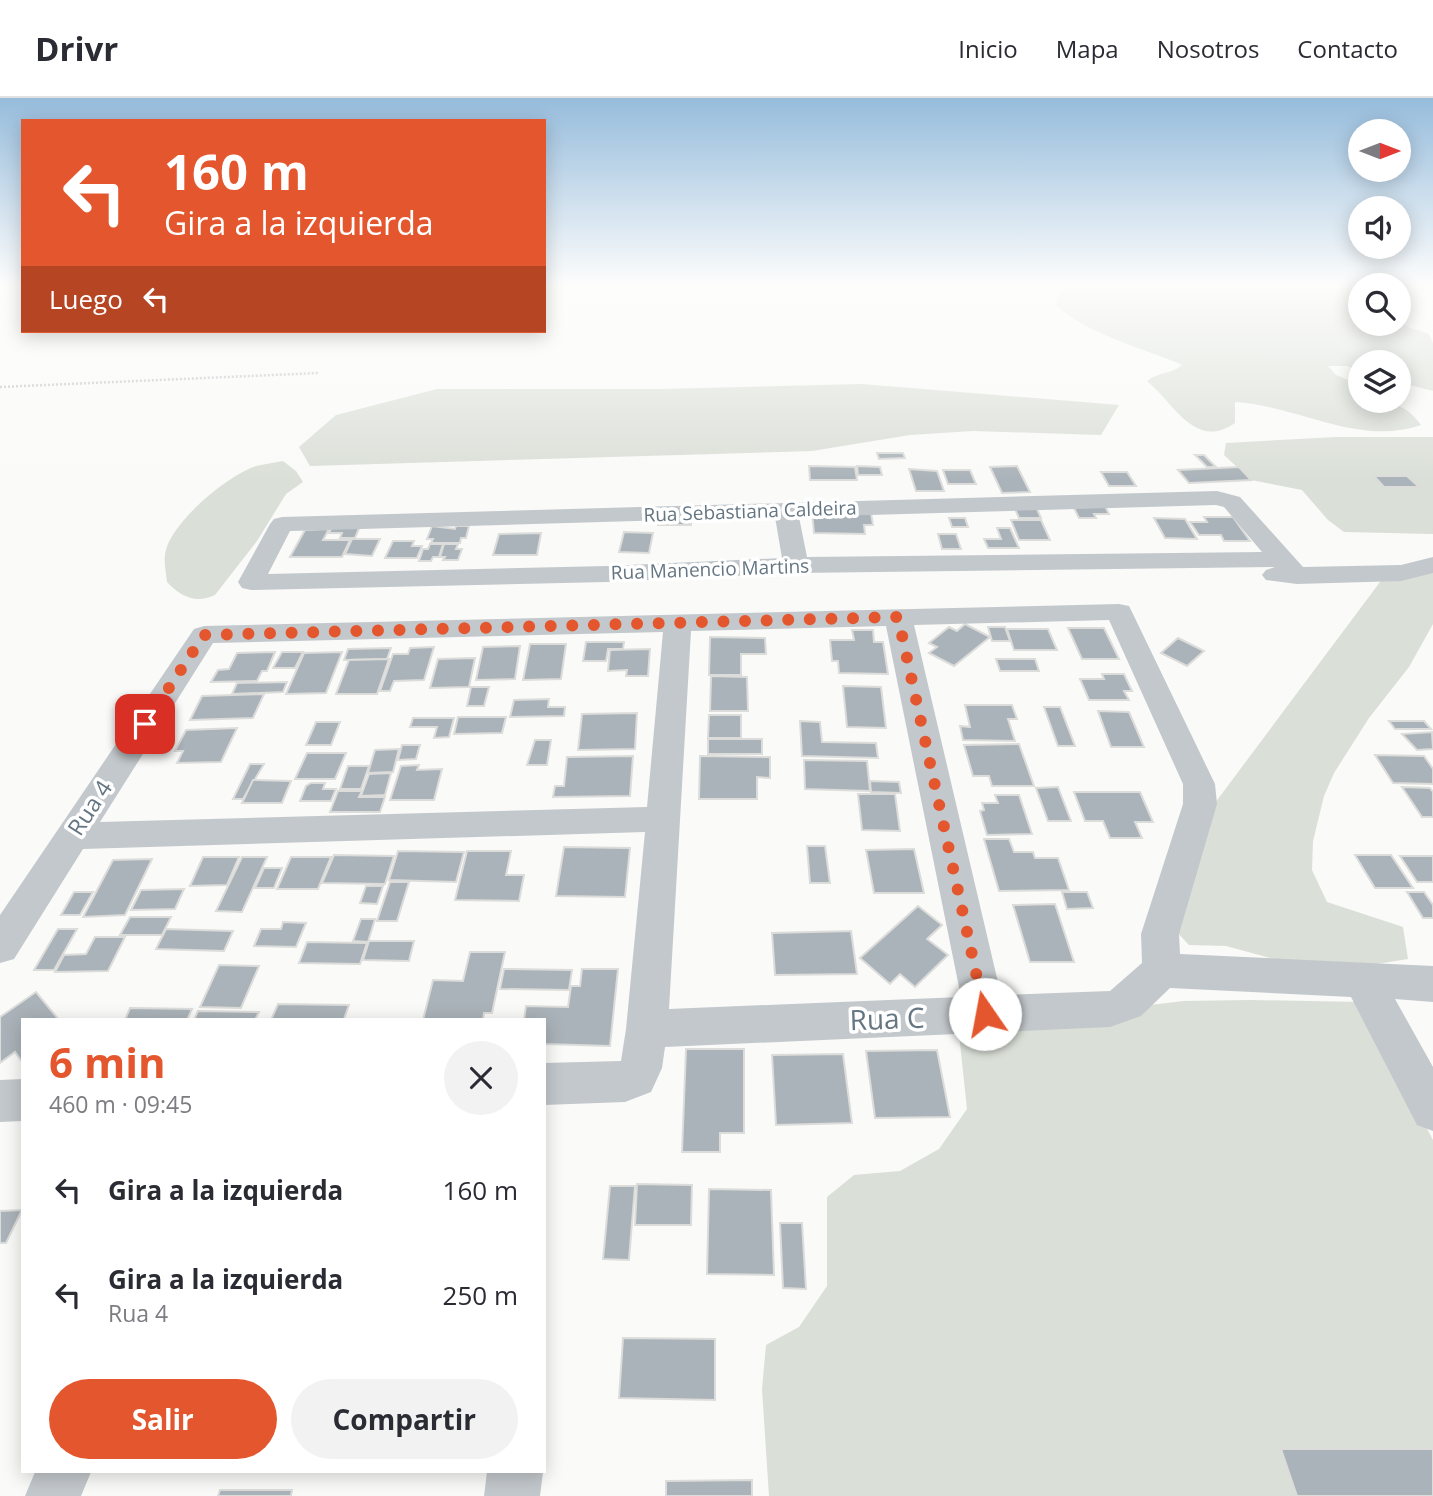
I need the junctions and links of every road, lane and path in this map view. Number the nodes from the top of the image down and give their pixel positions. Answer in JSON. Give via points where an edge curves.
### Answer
{"nodes":[{"id":1,"x":318,"y":373,"type":"dead end"},
{"id":2,"x":0,"y":387,"type":"edge"},
{"id":3,"x":786,"y":510,"type":"junction"},
{"id":4,"x":796,"y":565,"type":"junction"},
{"id":5,"x":1433,"y":565,"type":"edge"},
{"id":6,"x":1289,"y":567,"type":"junction"},
{"id":7,"x":251,"y":582,"type":"joint"},
{"id":8,"x":898,"y":617,"type":"junction"},
{"id":9,"x":678,"y":622,"type":"junction"},
{"id":10,"x":664,"y":820,"type":"junction"},
{"id":11,"x":72,"y":836,"type":"junction"},
{"id":12,"x":0,"y":947,"type":"edge"},
{"id":13,"x":1162,"y":970,"type":"junction"},
{"id":14,"x":1364,"y":982,"type":"junction"},
{"id":15,"x":1433,"y":984,"type":"edge"},
{"id":16,"x":985,"y":1014,"type":"junction"},
{"id":17,"x":647,"y":1029,"type":"junction"},
{"id":18,"x":546,"y":1084,"type":"edge"},
{"id":19,"x":21,"y":1100,"type":"edge"},
{"id":20,"x":0,"y":1101,"type":"edge"},
{"id":21,"x":1433,"y":1110,"type":"edge"},
{"id":22,"x":62,"y":1473,"type":"edge"},
{"id":23,"x":515,"y":1473,"type":"edge"},
{"id":24,"x":53,"y":1496,"type":"edge"},
{"id":25,"x":512,"y":1496,"type":"edge"}],
"edges":[{"from":1,"to":2,"type":"path"},
{"from":3,"to":4,"type":"street"},
{"from":3,"to":6,"type":"street","name":"Rua Sebastiana Caldeira","via":[[1217,498],[1232,502]]},
{"from":3,"to":7,"type":"street","name":"Rua Sebastiana Caldeira","via":[[282,524]]},
{"from":4,"to":6,"type":"street","name":"Rua Manencio Martins","via":[[1170,560],[1245,573]]},
{"from":4,"to":7,"type":"street","name":"Rua Manencio Martins"},
{"from":5,"to":6,"type":"street","name":"Rua Manencio Martins","via":[[1401,573]]},
{"from":8,"to":9,"type":"street"},
{"from":8,"to":13,"type":"street","via":[[1119,612],[1199,784],[1200,804],[1160,934]]},
{"from":8,"to":16,"type":"street"},
{"from":9,"to":10,"type":"street"},
{"from":9,"to":11,"type":"street","name":"Rua 4","via":[[204,635]]},
{"from":10,"to":11,"type":"street"},
{"from":10,"to":17,"type":"street"},
{"from":11,"to":12,"type":"street","name":"Rua 4"},
{"from":13,"to":14,"type":"street"},
{"from":13,"to":16,"type":"street","name":"Rua C","via":[[1127,1003],[1110,1009]]},
{"from":14,"to":15,"type":"street"},
{"from":14,"to":21,"type":"street"},
{"from":16,"to":17,"type":"street","name":"Rua C"},
{"from":17,"to":18,"type":"street","via":[[636,1078]]},
{"from":19,"to":20,"type":"street"},
{"from":22,"to":24,"type":"street"},
{"from":23,"to":25,"type":"street"}]}
